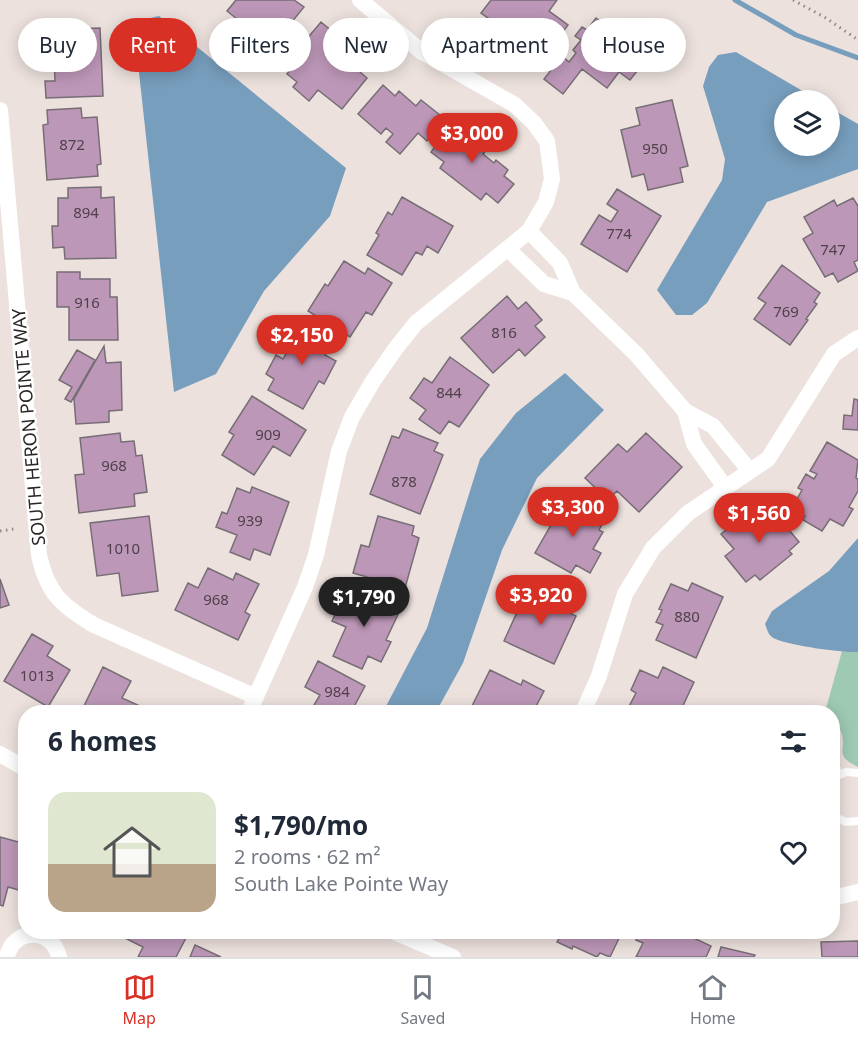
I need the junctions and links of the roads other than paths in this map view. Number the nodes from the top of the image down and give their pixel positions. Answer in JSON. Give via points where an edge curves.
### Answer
{"nodes":[{"id":1,"x":360,"y":0,"type":"edge"},
{"id":2,"x":0,"y":110,"type":"edge"},
{"id":3,"x":529,"y":231,"type":"junction"},
{"id":4,"x":507,"y":249,"type":"junction"},
{"id":5,"x":573,"y":293,"type":"junction"},
{"id":6,"x":858,"y":338,"type":"edge"},
{"id":7,"x":685,"y":411,"type":"junction"},
{"id":8,"x":750,"y":471,"type":"junction"},
{"id":9,"x":725,"y":487,"type":"junction"},
{"id":10,"x":256,"y":697,"type":"junction"},
{"id":11,"x":252,"y":705,"type":"edge"},
{"id":12,"x":586,"y":705,"type":"edge"},
{"id":13,"x":0,"y":754,"type":"edge"},
{"id":14,"x":18,"y":764,"type":"edge"},
{"id":15,"x":858,"y":773,"type":"edge"},
{"id":16,"x":840,"y":774,"type":"edge"},
{"id":17,"x":840,"y":819,"type":"edge"},
{"id":18,"x":858,"y":821,"type":"edge"},
{"id":19,"x":858,"y":892,"type":"edge"},
{"id":20,"x":840,"y":896,"type":"edge"},
{"id":21,"x":18,"y":939,"type":"edge"},
{"id":22,"x":48,"y":939,"type":"edge"},
{"id":23,"x":411,"y":939,"type":"edge"},
{"id":24,"x":7,"y":957,"type":"edge"},
{"id":25,"x":59,"y":957,"type":"edge"},
{"id":26,"x":453,"y":957,"type":"edge"}],
"edges":[{"from":1,"to":3,"type":"street","via":[[422,52],[515,105],[548,141],[552,179],[546,202]]},
{"from":2,"to":10,"type":"street","name":"SOUTH HERON POINTE WAY","via":[[44,577],[57,597],[94,625]]},
{"from":3,"to":4,"type":"street"},
{"from":3,"to":5,"type":"street","via":[[560,263]]},
{"from":4,"to":5,"type":"street","via":[[544,284]]},
{"from":4,"to":10,"type":"street","via":[[417,323],[373,381],[352,417],[339,451],[316,555]]},
{"from":5,"to":7,"type":"street","via":[[636,354]]},
{"from":6,"to":8,"type":"street","via":[[834,354],[768,459]]},
{"from":7,"to":8,"type":"street","via":[[713,426]]},
{"from":7,"to":9,"type":"street","via":[[694,444]]},
{"from":8,"to":9,"type":"street"},
{"from":9,"to":12,"type":"street","via":[[688,513],[653,548],[625,594]]},
{"from":10,"to":11,"type":"street"},
{"from":13,"to":14,"type":"street"},
{"from":15,"to":16,"type":"lane"},
{"from":17,"to":18,"type":"lane"},
{"from":19,"to":20,"type":"street"},
{"from":21,"to":24,"type":"street"},
{"from":22,"to":25,"type":"street","via":[[56,946]]},
{"from":23,"to":26,"type":"street"}]}
